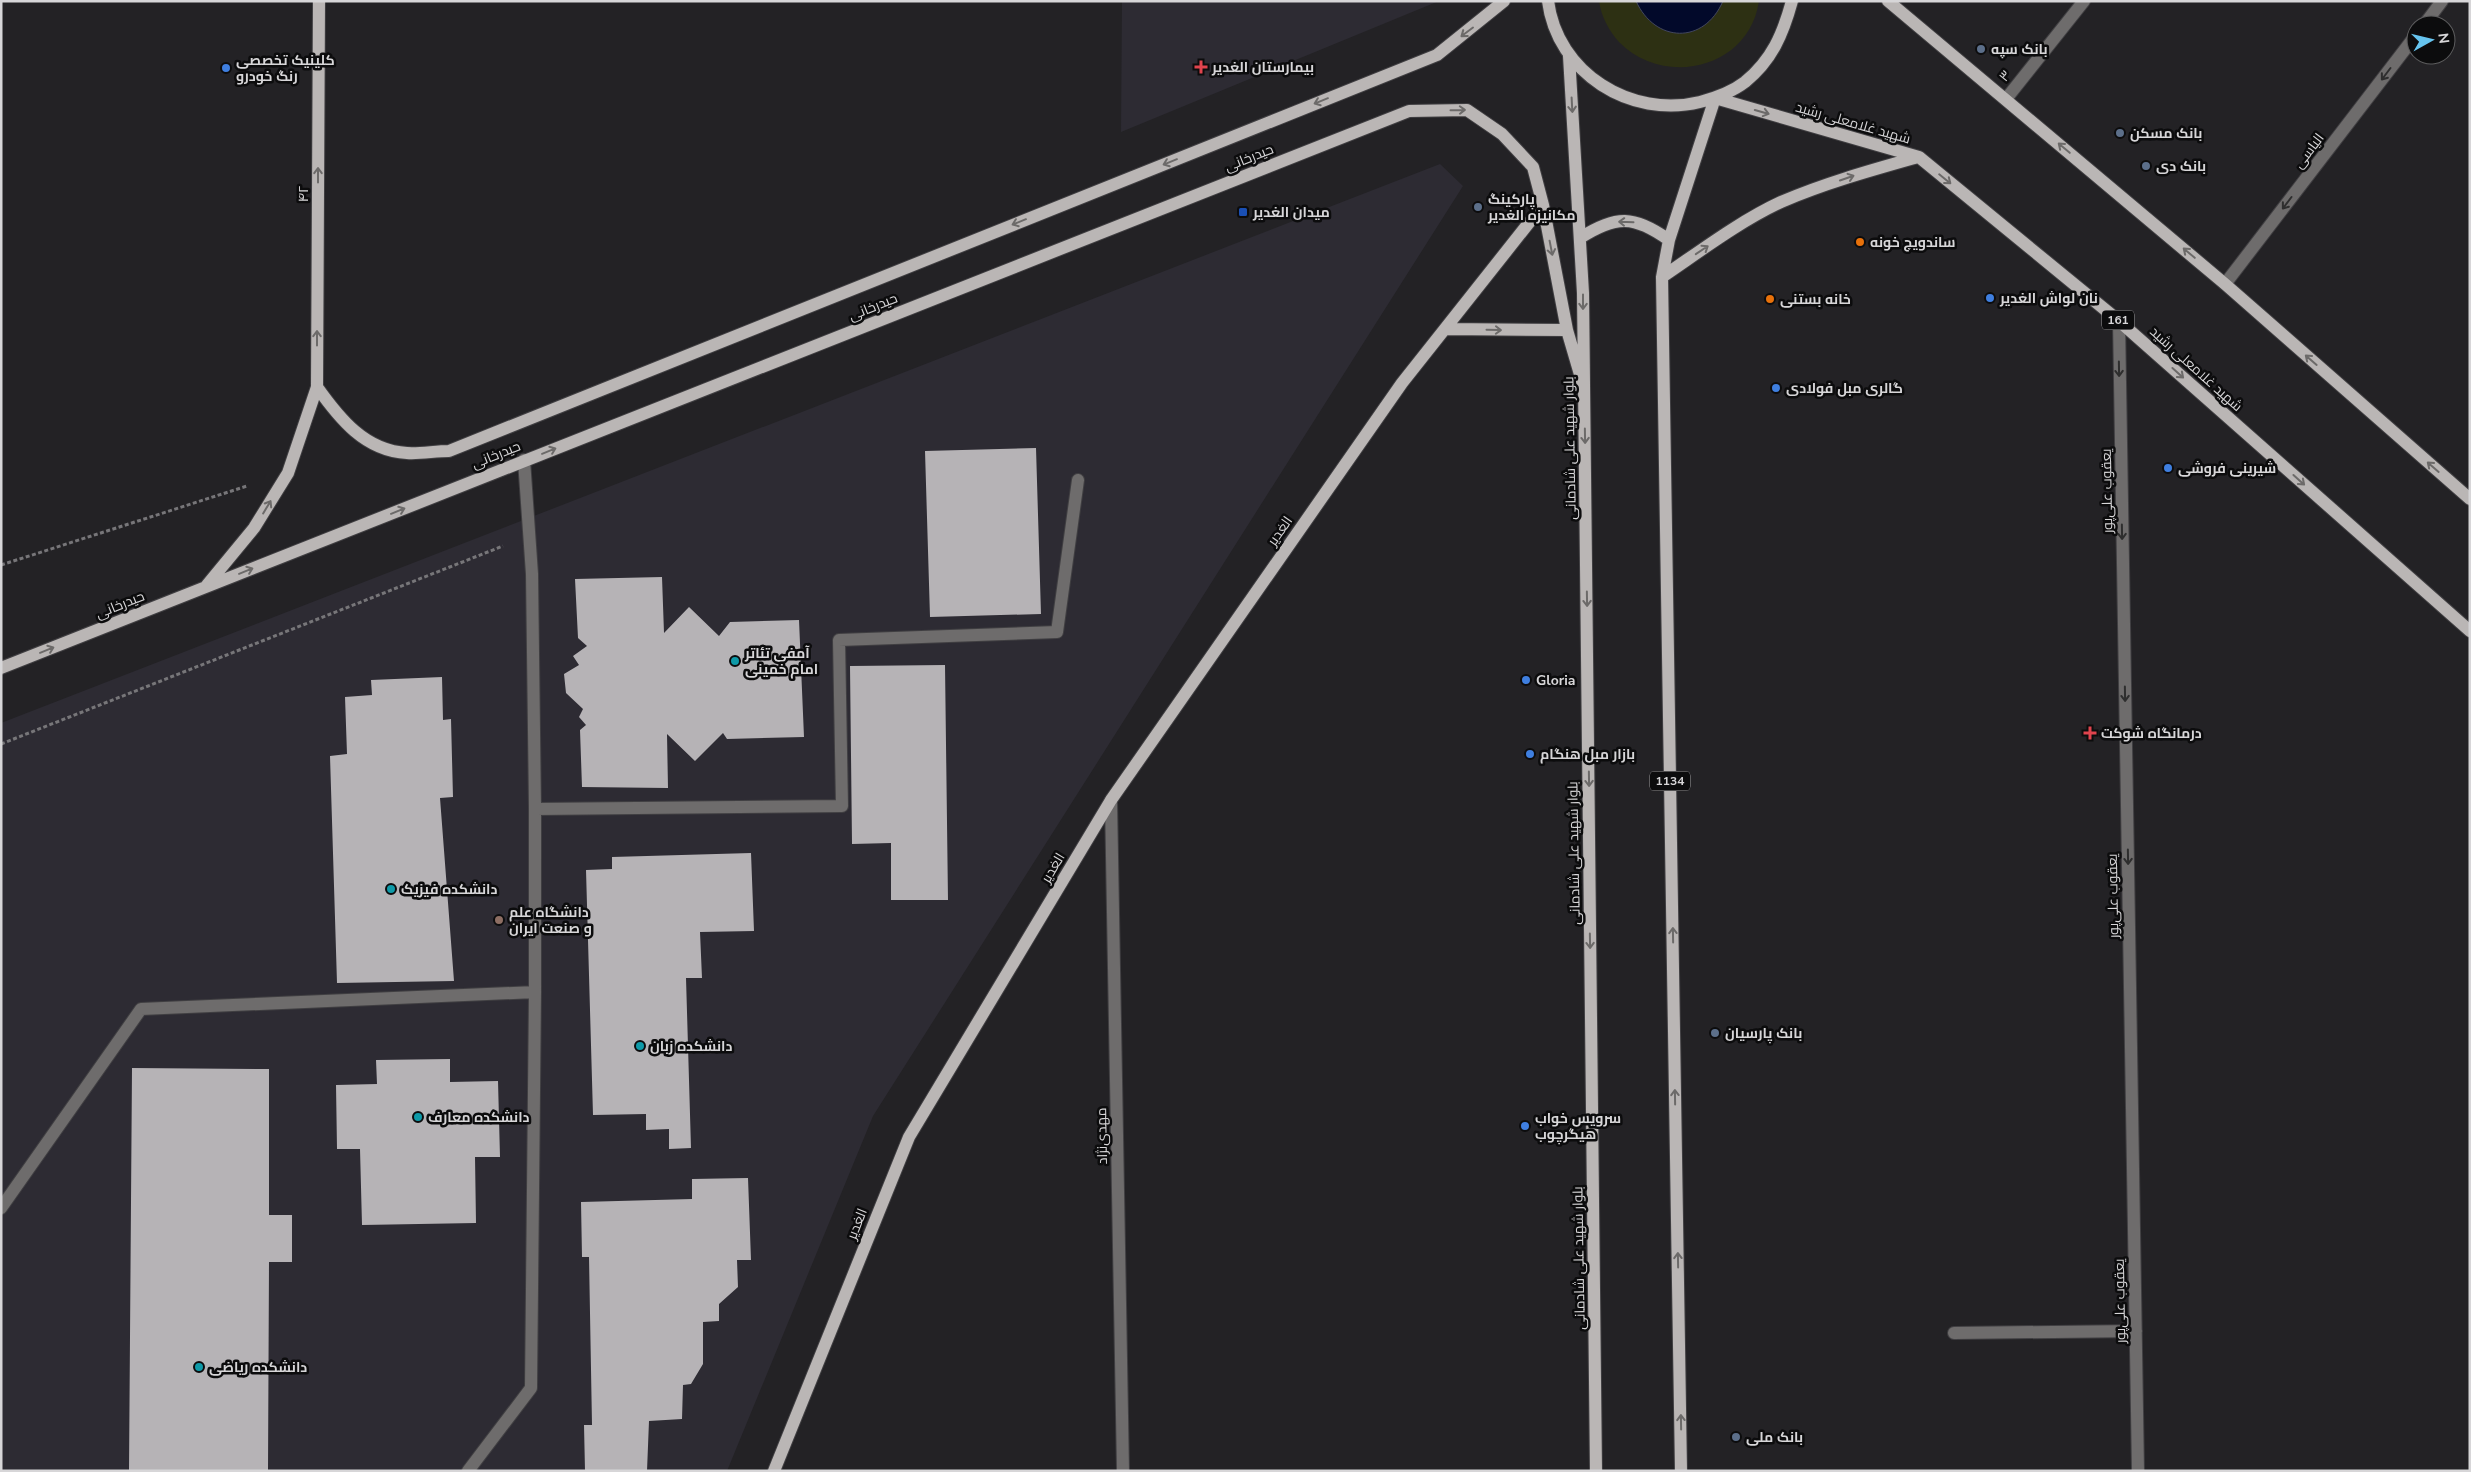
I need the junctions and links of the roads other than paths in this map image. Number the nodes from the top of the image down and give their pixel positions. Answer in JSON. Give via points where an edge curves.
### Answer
{"nodes":[{"id":1,"x":319,"y":1,"type":"edge"},
{"id":2,"x":1504,"y":1,"type":"edge"},
{"id":3,"x":1548,"y":1,"type":"edge"},
{"id":4,"x":1792,"y":1,"type":"edge"},
{"id":5,"x":1888,"y":1,"type":"edge"},
{"id":6,"x":2084,"y":1,"type":"edge"},
{"id":7,"x":2442,"y":1,"type":"edge"},
{"id":8,"x":2432,"y":15,"type":"edge"},
{"id":9,"x":2406,"y":48,"type":"edge"},
{"id":10,"x":1569,"y":56,"type":"junction"},
{"id":11,"x":1715,"y":98,"type":"junction"},
{"id":12,"x":2006,"y":99,"type":"junction"},
{"id":13,"x":1919,"y":157,"type":"junction"},
{"id":14,"x":1543,"y":205,"type":"junction"},
{"id":15,"x":1580,"y":238,"type":"junction"},
{"id":16,"x":1669,"y":240,"type":"junction"},
{"id":17,"x":1662,"y":277,"type":"junction"},
{"id":18,"x":2225,"y":284,"type":"junction"},
{"id":19,"x":2119,"y":320,"type":"junction"},
{"id":20,"x":1445,"y":329,"type":"junction"},
{"id":21,"x":1567,"y":330,"type":"junction"},
{"id":22,"x":317,"y":387,"type":"junction"},
{"id":23,"x":1584,"y":388,"type":"junction"},
{"id":24,"x":524,"y":460,"type":"junction"},
{"id":25,"x":1078,"y":480,"type":"dead end"},
{"id":26,"x":2470,"y":499,"type":"edge"},
{"id":27,"x":205,"y":587,"type":"junction"},
{"id":28,"x":2470,"y":632,"type":"edge"},
{"id":29,"x":1,"y":668,"type":"edge"},
{"id":30,"x":1111,"y":800,"type":"junction"},
{"id":31,"x":534,"y":809,"type":"junction"},
{"id":32,"x":535,"y":992,"type":"junction"},
{"id":33,"x":1,"y":1208,"type":"edge"},
{"id":34,"x":2136,"y":1331,"type":"junction"},
{"id":35,"x":1954,"y":1333,"type":"dead end"},
{"id":36,"x":468,"y":1471,"type":"edge"},
{"id":37,"x":774,"y":1471,"type":"edge"},
{"id":38,"x":1123,"y":1471,"type":"edge"},
{"id":39,"x":1596,"y":1471,"type":"edge"},
{"id":40,"x":1681,"y":1471,"type":"edge"},
{"id":41,"x":2138,"y":1471,"type":"edge"}],
"edges":[{"from":22,"to":1,"type":"main road","name":"۴۲","one_way":true},
{"from":2,"to":22,"type":"main road","name":"حیدرخانی","one_way":true,"via":[[1437,55],[449,450],[406,454],[373,446],[339,418]]},
{"from":3,"to":10,"type":"main road","via":[[1550,18]]},
{"from":4,"to":11,"type":"main road","via":[[1784,31],[1767,60],[1744,83]]},
{"from":5,"to":12,"type":"main road"},
{"from":6,"to":12,"type":"street","name":"۳"},
{"from":7,"to":8,"type":"street"},
{"from":9,"to":18,"type":"street","name":"الیاسی","one_way":true},
{"from":10,"to":11,"type":"main road","via":[[1592,80],[1620,96],[1651,105],[1683,106]]},
{"from":10,"to":15,"type":"main road","name":"بلوار شهید علی شادمانی","one_way":true},
{"from":11,"to":13,"type":"main road","name":"شهید غلامعلی رشید","number":"161","one_way":true},
{"from":11,"to":16,"type":"main road","number":"1134"},
{"from":18,"to":12,"type":"main road","one_way":true},
{"from":17,"to":13,"type":"main road","one_way":true,"via":[[1719,238],[1780,203],[1850,176]]},
{"from":13,"to":19,"type":"main road","name":"شهید غلامعلی رشید","number":"161","one_way":true},
{"from":14,"to":20,"type":"main road","name":"الغدیر"},
{"from":14,"to":21,"type":"main road","name":"حیدرخانی","one_way":true},
{"from":24,"to":14,"type":"main road","name":"حیدرخانی","one_way":true,"via":[[1409,111],[1468,110],[1502,134],[1533,168]]},
{"from":16,"to":15,"type":"main road","one_way":true,"via":[[1649,226],[1625,220],[1601,225]]},
{"from":15,"to":23,"type":"main road","name":"بلوار شهید علی شادمانی","one_way":true},
{"from":16,"to":17,"type":"main road","number":"1134"},
{"from":40,"to":17,"type":"main road","number":"1134","one_way":true},
{"from":26,"to":18,"type":"main road","one_way":true},
{"from":19,"to":28,"type":"main road","name":"شهید غلامعلی رشید","number":"161","one_way":true},
{"from":19,"to":34,"type":"street","name":"یعقوب علی‌پور","one_way":true},
{"from":20,"to":21,"type":"main road","one_way":true},
{"from":20,"to":30,"type":"main road","name":"الغدیر","via":[[1402,383]]},
{"from":21,"to":23,"type":"main road","name":"حیدرخانی"},
{"from":27,"to":22,"type":"main road","name":"۴۲","one_way":true,"via":[[254,528],[288,473]]},
{"from":23,"to":39,"type":"main road","name":"بلوار شهید علی شادمانی","one_way":true},
{"from":27,"to":24,"type":"main road","name":"حیدرخانی","one_way":true},
{"from":24,"to":31,"type":"street","via":[[530,536]]},
{"from":25,"to":31,"type":"street","via":[[1057,632],[839,640],[842,806]]},
{"from":29,"to":27,"type":"main road","name":"حیدرخانی","one_way":true},
{"from":30,"to":37,"type":"main road","name":"الغدیر","via":[[909,1137]]},
{"from":30,"to":38,"type":"street","name":"مهدی‌نژاد"},
{"from":31,"to":32,"type":"street"},
{"from":32,"to":33,"type":"street","via":[[141,1009]]},
{"from":32,"to":36,"type":"street","via":[[531,1388]]},
{"from":34,"to":35,"type":"street"},
{"from":34,"to":41,"type":"street","name":"یعقوب علی‌پور"}]}
